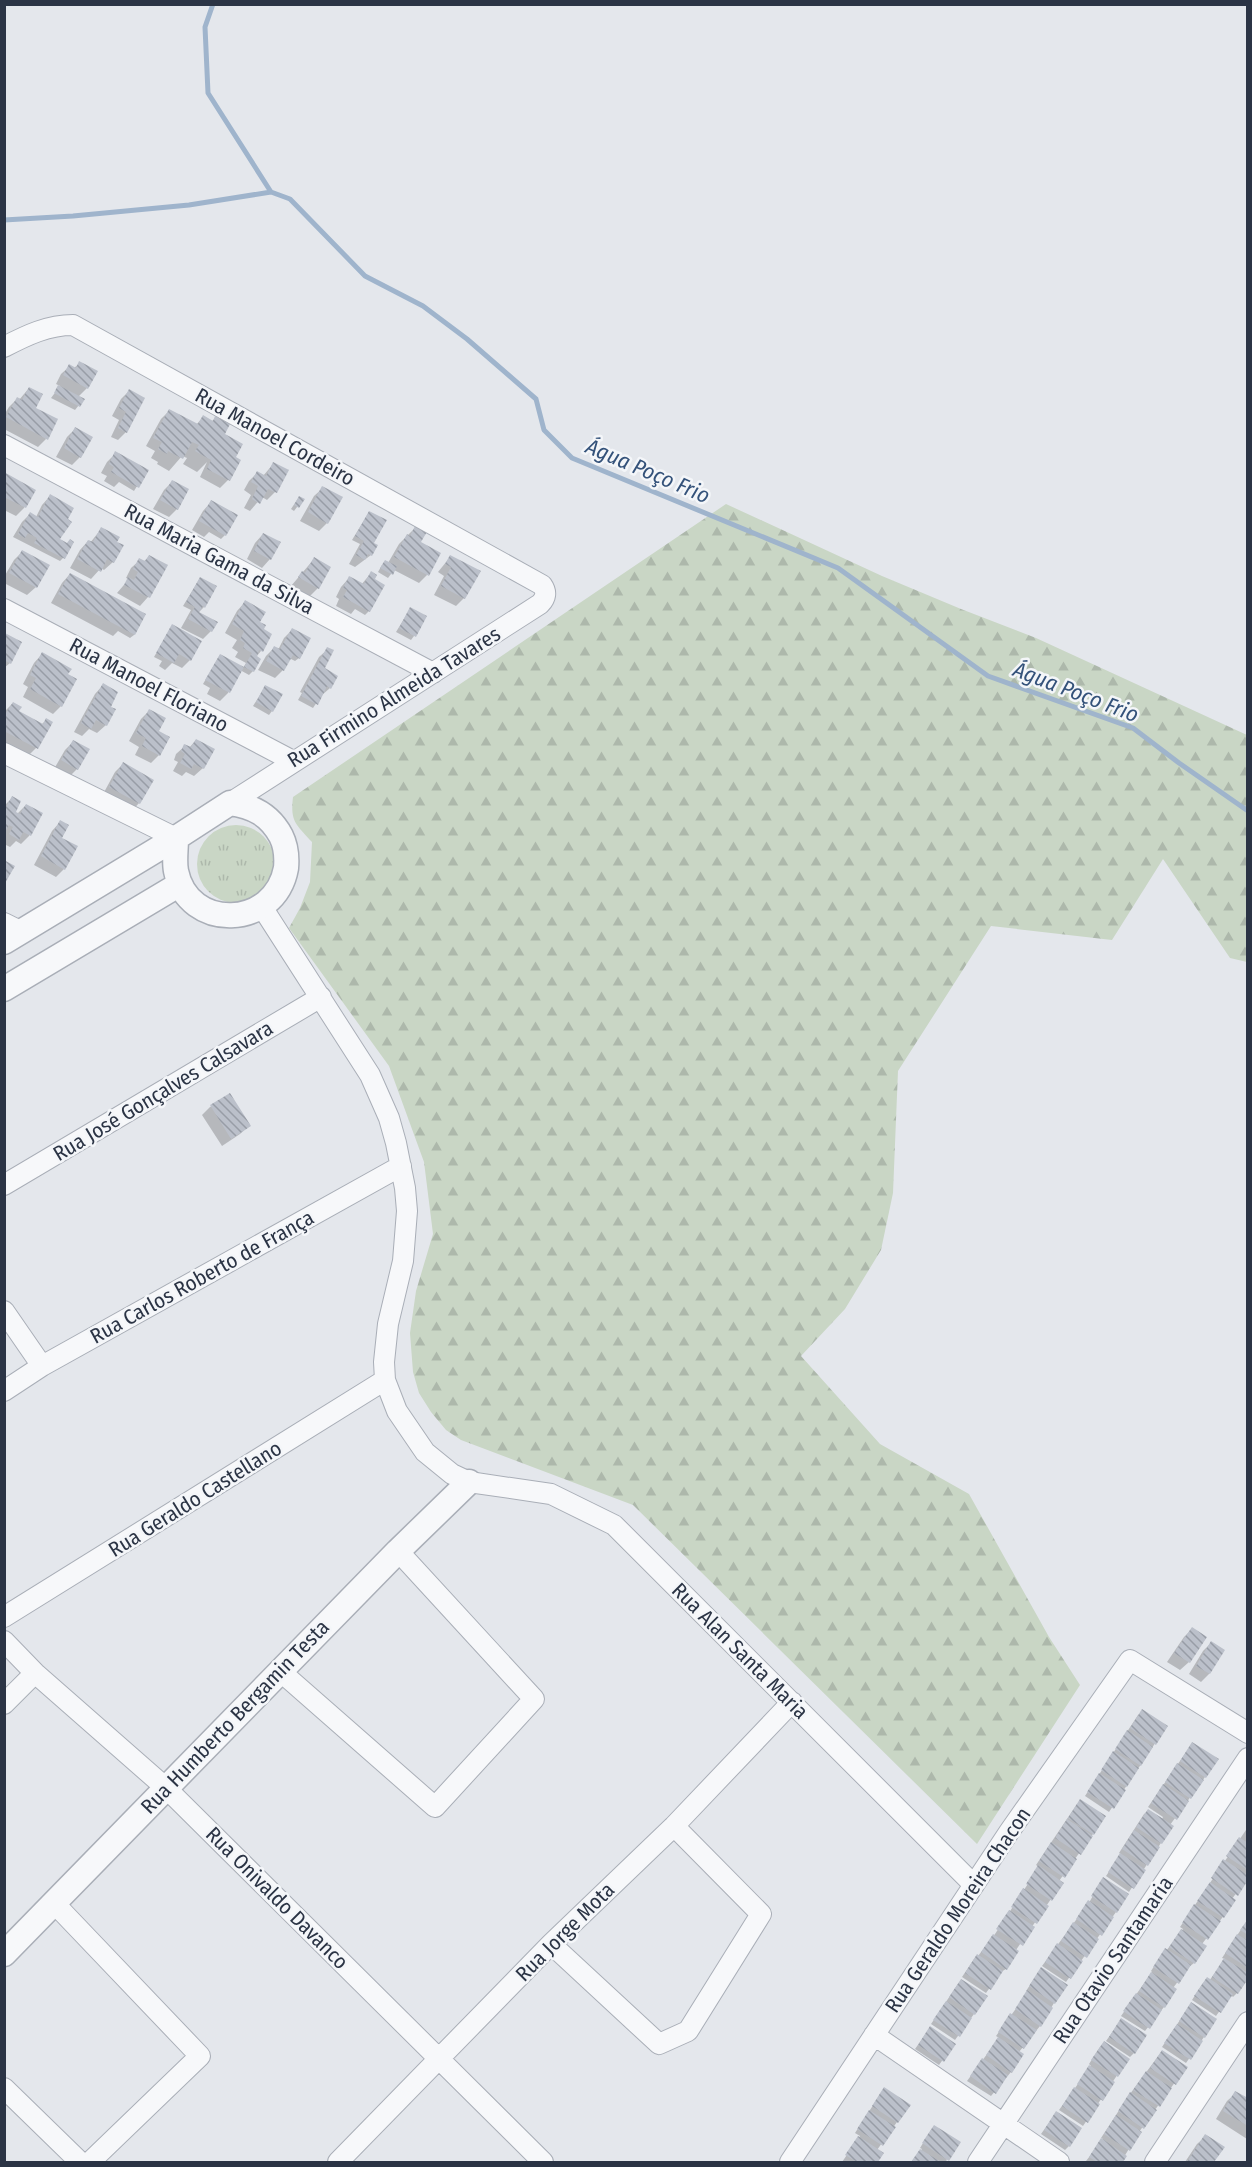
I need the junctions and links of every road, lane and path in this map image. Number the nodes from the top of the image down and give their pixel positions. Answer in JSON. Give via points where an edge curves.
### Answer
{"nodes":[{"id":1,"x":4,"y":347,"type":"edge"},
{"id":2,"x":4,"y":445,"type":"edge"},
{"id":3,"x":542,"y":585,"type":"joint"},
{"id":4,"x":4,"y":609,"type":"edge"},
{"id":5,"x":433,"y":673,"type":"junction"},
{"id":6,"x":4,"y":753,"type":"edge"},
{"id":7,"x":293,"y":761,"type":"junction"},
{"id":8,"x":230,"y":803,"type":"junction"},
{"id":9,"x":176,"y":838,"type":"junction"},
{"id":10,"x":180,"y":884,"type":"junction"},
{"id":11,"x":262,"y":906,"type":"junction"},
{"id":12,"x":10,"y":932,"type":"edge"},
{"id":13,"x":4,"y":989,"type":"edge"},
{"id":14,"x":321,"y":997,"type":"junction"},
{"id":15,"x":401,"y":1166,"type":"junction"},
{"id":16,"x":4,"y":1185,"type":"edge"},
{"id":17,"x":4,"y":1311,"type":"edge"},
{"id":18,"x":42,"y":1366,"type":"junction"},
{"id":19,"x":385,"y":1380,"type":"junction"},
{"id":20,"x":4,"y":1391,"type":"edge"},
{"id":21,"x":469,"y":1482,"type":"junction"},
{"id":22,"x":398,"y":1551,"type":"junction"},
{"id":23,"x":4,"y":1617,"type":"edge"},
{"id":24,"x":4,"y":1641,"type":"edge"},
{"id":25,"x":280,"y":1671,"type":"junction"},
{"id":26,"x":35,"y":1673,"type":"junction"},
{"id":27,"x":792,"y":1702,"type":"junction"},
{"id":28,"x":4,"y":1704,"type":"edge"},
{"id":29,"x":1248,"y":1733,"type":"edge"},
{"id":30,"x":1248,"y":1758,"type":"edge"},
{"id":31,"x":166,"y":1788,"type":"junction"},
{"id":32,"x":674,"y":1826,"type":"junction"},
{"id":33,"x":974,"y":1885,"type":"junction"},
{"id":34,"x":54,"y":1903,"type":"junction"},
{"id":35,"x":551,"y":1944,"type":"junction"},
{"id":36,"x":4,"y":1954,"type":"edge"},
{"id":37,"x":1248,"y":2022,"type":"edge"},
{"id":38,"x":874,"y":2035,"type":"junction"},
{"id":39,"x":440,"y":2060,"type":"junction"},
{"id":40,"x":4,"y":2088,"type":"edge"},
{"id":41,"x":1004,"y":2124,"type":"junction"},
{"id":42,"x":80,"y":2163,"type":"edge"},
{"id":43,"x":90,"y":2163,"type":"edge"},
{"id":44,"x":338,"y":2163,"type":"edge"},
{"id":45,"x":543,"y":2163,"type":"edge"},
{"id":46,"x":790,"y":2163,"type":"edge"},
{"id":47,"x":978,"y":2163,"type":"edge"},
{"id":48,"x":1059,"y":2163,"type":"edge"},
{"id":49,"x":1155,"y":2163,"type":"edge"}],
"edges":[{"from":1,"to":3,"type":"street","name":"Rua Manoel Cordeiro","via":[[57,325],[74,325]]},
{"from":2,"to":5,"type":"street","name":"Rua Maria Gama da Silva"},
{"from":3,"to":5,"type":"street","name":"Rua Firmino Almeida Tavares","via":[[546,596],[540,604]]},
{"from":4,"to":7,"type":"street","name":"Rua Manoel Floriano"},
{"from":5,"to":7,"type":"street","name":"Rua Firmino Almeida Tavares"},
{"from":6,"to":9,"type":"street"},
{"from":7,"to":8,"type":"street","name":"Rua Firmino Almeida Tavares"},
{"from":8,"to":9,"type":"street","name":"Rua Firmino Almeida Tavares"},
{"from":8,"to":11,"type":"street","via":[[264,814],[276,826],[284,843],[284,878]]},
{"from":9,"to":10,"type":"street","via":[[175,869]]},
{"from":9,"to":12,"type":"street","name":"Rua Firmino Almeida Tavares"},
{"from":10,"to":11,"type":"street","via":[[191,900],[208,911],[227,916],[246,914]]},
{"from":10,"to":13,"type":"street"},
{"from":11,"to":14,"type":"street"},
{"from":14,"to":15,"type":"street","via":[[380,1096]]},
{"from":14,"to":16,"type":"street","name":"Rua José Gonçalves Calsavara"},
{"from":15,"to":18,"type":"street","name":"Rua Carlos Roberto de França"},
{"from":15,"to":19,"type":"street","via":[[406,1236],[387,1324]]},
{"from":17,"to":18,"type":"street"},
{"from":18,"to":20,"type":"street","name":"Rua Carlos Roberto de França"},
{"from":19,"to":21,"type":"street","via":[[397,1411],[425,1452]]},
{"from":19,"to":23,"type":"street","name":"Rua Geraldo Castellano"},
{"from":21,"to":22,"type":"street","name":"Rua Humberto Bergamin Testa"},
{"from":21,"to":27,"type":"street","name":"Rua Alan Santa Maria","via":[[551,1494],[614,1525]]},
{"from":22,"to":25,"type":"street","name":"Rua Humberto Bergamin Testa"},
{"from":22,"to":25,"type":"street","via":[[534,1699],[435,1807]]},
{"from":24,"to":26,"type":"street","name":"Rua Onivaldo Davanco"},
{"from":25,"to":31,"type":"street","name":"Rua Humberto Bergamin Testa"},
{"from":26,"to":28,"type":"street"},
{"from":26,"to":31,"type":"street","name":"Rua Onivaldo Davanco"},
{"from":27,"to":32,"type":"street","name":"Rua Jorge Mota"},
{"from":27,"to":33,"type":"street","name":"Rua Alan Santa Maria"},
{"from":29,"to":33,"type":"street","name":"Rua Geraldo Moreira Chacon","via":[[1131,1660]]},
{"from":30,"to":41,"type":"street","name":"Rua Otavio Santamaria"},
{"from":31,"to":34,"type":"street","name":"Rua Humberto Bergamin Testa"},
{"from":31,"to":39,"type":"street","name":"Rua Onivaldo Davanco"},
{"from":32,"to":35,"type":"street","name":"Rua Jorge Mota"},
{"from":32,"to":35,"type":"street","via":[[761,1914],[688,2031],[658,2044]]},
{"from":33,"to":38,"type":"street","name":"Rua Geraldo Moreira Chacon"},
{"from":34,"to":36,"type":"street","name":"Rua Humberto Bergamin Testa"},
{"from":34,"to":43,"type":"street","via":[[200,2056]]},
{"from":35,"to":39,"type":"street","name":"Rua Jorge Mota"},
{"from":37,"to":49,"type":"street"},
{"from":38,"to":41,"type":"street"},
{"from":38,"to":46,"type":"street","name":"Rua Geraldo Moreira Chacon"},
{"from":39,"to":44,"type":"street","name":"Rua Jorge Mota"},
{"from":39,"to":45,"type":"street","name":"Rua Onivaldo Davanco"},
{"from":40,"to":42,"type":"street"},
{"from":41,"to":47,"type":"street","name":"Rua Otavio Santamaria"},
{"from":41,"to":48,"type":"street"}]}
